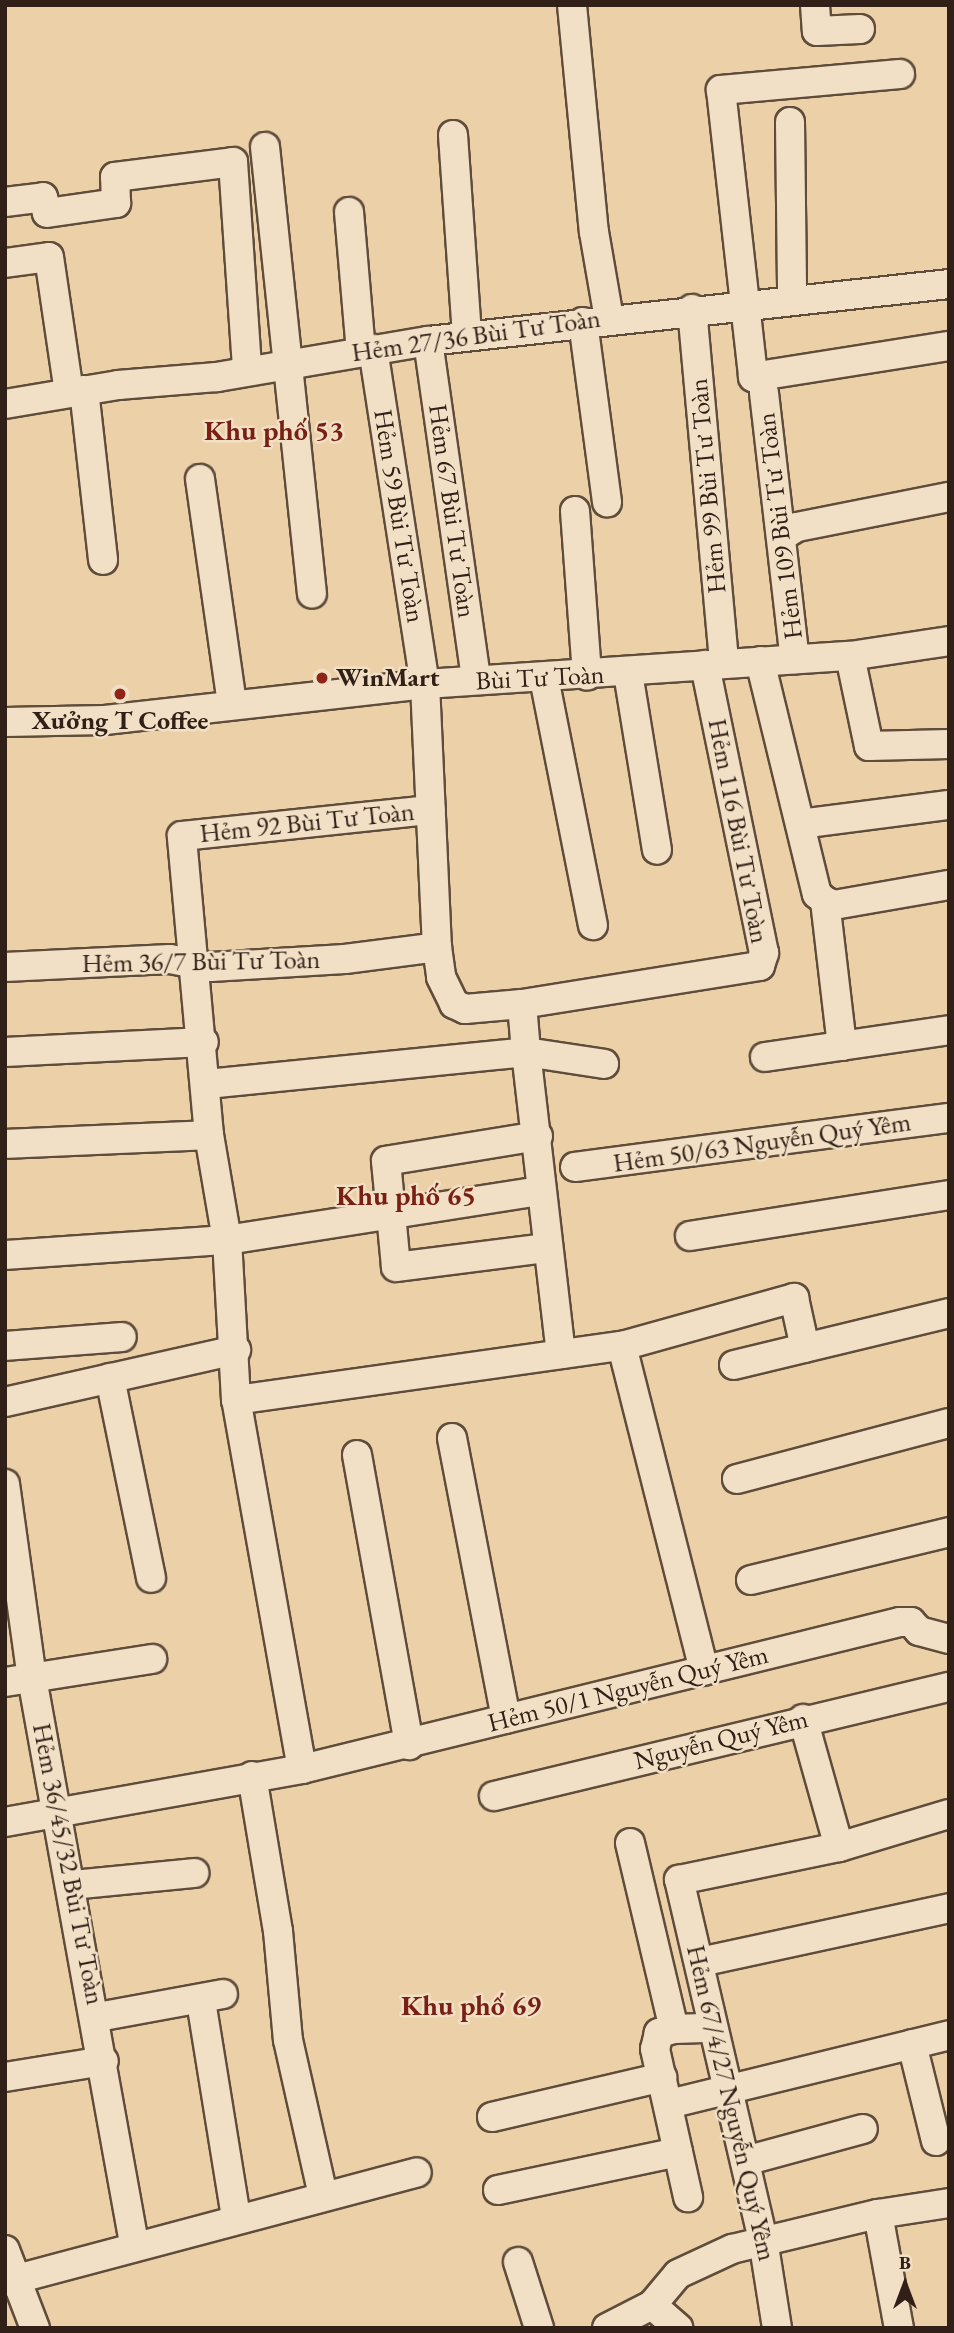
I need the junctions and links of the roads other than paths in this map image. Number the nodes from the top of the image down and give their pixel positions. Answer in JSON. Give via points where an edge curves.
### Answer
{"nodes":[{"id":1,"x":572,"y":5,"type":"edge"},
{"id":2,"x":815,"y":5,"type":"edge"},
{"id":3,"x":860,"y":29,"type":"dead end"},
{"id":4,"x":900,"y":75,"type":"dead end"},
{"id":5,"x":790,"y":122,"type":"dead end"},
{"id":6,"x":453,"y":135,"type":"dead end"},
{"id":7,"x":265,"y":147,"type":"dead end"},
{"id":8,"x":5,"y":202,"type":"edge"},
{"id":9,"x":349,"y":212,"type":"dead end"},
{"id":10,"x":5,"y":263,"type":"edge"},
{"id":11,"x":949,"y":284,"type":"edge"},
{"id":12,"x":792,"y":298,"type":"junction"},
{"id":13,"x":744,"y":303,"type":"junction"},
{"id":14,"x":692,"y":309,"type":"junction"},
{"id":15,"x":596,"y":320,"type":"junction"},
{"id":16,"x":467,"y":336,"type":"junction"},
{"id":17,"x":428,"y":341,"type":"junction"},
{"id":18,"x":949,"y":346,"type":"edge"},
{"id":19,"x":367,"y":350,"type":"junction"},
{"id":20,"x":286,"y":363,"type":"junction"},
{"id":21,"x":247,"y":370,"type":"junction"},
{"id":22,"x":76,"y":392,"type":"junction"},
{"id":23,"x":764,"y":393,"type":"dead end"},
{"id":24,"x":5,"y":404,"type":"edge"},
{"id":25,"x":200,"y":479,"type":"dead end"},
{"id":26,"x":949,"y":497,"type":"edge"},
{"id":27,"x":607,"y":502,"type":"dead end"},
{"id":28,"x":575,"y":512,"type":"dead end"},
{"id":29,"x":781,"y":537,"type":"junction"},
{"id":30,"x":103,"y":560,"type":"dead end"},
{"id":31,"x":312,"y":594,"type":"dead end"},
{"id":32,"x":949,"y":641,"type":"edge"},
{"id":33,"x":850,"y":656,"type":"junction"},
{"id":34,"x":795,"y":659,"type":"junction"},
{"id":35,"x":760,"y":661,"type":"junction"},
{"id":36,"x":715,"y":665,"type":"junction"},
{"id":37,"x":628,"y":673,"type":"junction"},
{"id":38,"x":587,"y":676,"type":"junction"},
{"id":39,"x":544,"y":678,"type":"junction"},
{"id":40,"x":476,"y":680,"type":"junction"},
{"id":41,"x":425,"y":684,"type":"junction"},
{"id":42,"x":232,"y":704,"type":"junction"},
{"id":43,"x":5,"y":722,"type":"edge"},
{"id":44,"x":949,"y":744,"type":"edge"},
{"id":45,"x":949,"y":805,"type":"edge"},
{"id":46,"x":431,"y":810,"type":"junction"},
{"id":47,"x":800,"y":824,"type":"junction"},
{"id":48,"x":657,"y":850,"type":"dead end"},
{"id":49,"x":949,"y":885,"type":"edge"},
{"id":50,"x":825,"y":901,"type":"junction"},
{"id":51,"x":593,"y":925,"type":"dead end"},
{"id":52,"x":437,"y":947,"type":"junction"},
{"id":53,"x":196,"y":961,"type":"junction"},
{"id":54,"x":5,"y":967,"type":"edge"},
{"id":55,"x":522,"y":1003,"type":"junction"},
{"id":56,"x":949,"y":1030,"type":"edge"},
{"id":57,"x":204,"y":1042,"type":"junction"},
{"id":58,"x":842,"y":1045,"type":"junction"},
{"id":59,"x":5,"y":1052,"type":"edge"},
{"id":60,"x":526,"y":1052,"type":"junction"},
{"id":61,"x":765,"y":1057,"type":"dead end"},
{"id":62,"x":604,"y":1064,"type":"dead end"},
{"id":63,"x":207,"y":1084,"type":"junction"},
{"id":64,"x":949,"y":1118,"type":"edge"},
{"id":65,"x":209,"y":1135,"type":"junction"},
{"id":66,"x":538,"y":1136,"type":"junction"},
{"id":67,"x":5,"y":1144,"type":"edge"},
{"id":68,"x":575,"y":1167,"type":"dead end"},
{"id":69,"x":540,"y":1191,"type":"junction"},
{"id":70,"x":949,"y":1195,"type":"edge"},
{"id":71,"x":391,"y":1214,"type":"junction"},
{"id":72,"x":690,"y":1236,"type":"dead end"},
{"id":73,"x":227,"y":1241,"type":"junction"},
{"id":74,"x":547,"y":1248,"type":"junction"},
{"id":75,"x":5,"y":1255,"type":"edge"},
{"id":76,"x":949,"y":1313,"type":"edge"},
{"id":77,"x":122,"y":1337,"type":"dead end"},
{"id":78,"x":5,"y":1346,"type":"edge"},
{"id":79,"x":622,"y":1346,"type":"junction"},
{"id":80,"x":805,"y":1348,"type":"junction"},
{"id":81,"x":236,"y":1350,"type":"junction"},
{"id":82,"x":561,"y":1354,"type":"junction"},
{"id":83,"x":734,"y":1365,"type":"dead end"},
{"id":84,"x":110,"y":1378,"type":"junction"},
{"id":85,"x":236,"y":1401,"type":"junction"},
{"id":86,"x":5,"y":1402,"type":"edge"},
{"id":87,"x":949,"y":1423,"type":"edge"},
{"id":88,"x":452,"y":1438,"type":"dead end"},
{"id":89,"x":357,"y":1455,"type":"dead end"},
{"id":90,"x":737,"y":1479,"type":"dead end"},
{"id":91,"x":5,"y":1484,"type":"edge"},
{"id":92,"x":949,"y":1532,"type":"edge"},
{"id":93,"x":151,"y":1578,"type":"dead end"},
{"id":94,"x":751,"y":1580,"type":"dead end"},
{"id":95,"x":949,"y":1639,"type":"edge"},
{"id":96,"x":152,"y":1659,"type":"dead end"},
{"id":97,"x":704,"y":1671,"type":"junction"},
{"id":98,"x":19,"y":1680,"type":"edge"},
{"id":99,"x":948,"y":1692,"type":"edge"},
{"id":100,"x":506,"y":1718,"type":"junction"},
{"id":101,"x":803,"y":1719,"type":"junction"},
{"id":102,"x":409,"y":1745,"type":"junction"},
{"id":103,"x":302,"y":1769,"type":"junction"},
{"id":104,"x":252,"y":1776,"type":"junction"},
{"id":105,"x":494,"y":1796,"type":"dead end"},
{"id":106,"x":55,"y":1811,"type":"junction"},
{"id":107,"x":949,"y":1814,"type":"edge"},
{"id":108,"x":5,"y":1822,"type":"edge"},
{"id":109,"x":630,"y":1843,"type":"dead end"},
{"id":110,"x":839,"y":1847,"type":"junction"},
{"id":111,"x":194,"y":1873,"type":"dead end"},
{"id":112,"x":72,"y":1885,"type":"junction"},
{"id":113,"x":949,"y":1908,"type":"edge"},
{"id":114,"x":700,"y":1962,"type":"junction"},
{"id":115,"x":98,"y":2017,"type":"junction"},
{"id":116,"x":711,"y":2028,"type":"junction"},
{"id":117,"x":674,"y":2029,"type":"junction"},
{"id":118,"x":949,"y":2035,"type":"edge"},
{"id":119,"x":912,"y":2044,"type":"junction"},
{"id":120,"x":104,"y":2061,"type":"junction"},
{"id":121,"x":5,"y":2077,"type":"edge"},
{"id":122,"x":725,"y":2089,"type":"junction"},
{"id":123,"x":666,"y":2090,"type":"junction"},
{"id":124,"x":492,"y":2117,"type":"dead end"},
{"id":125,"x":863,"y":2129,"type":"dead end"},
{"id":126,"x":936,"y":2141,"type":"dead end"},
{"id":127,"x":678,"y":2152,"type":"junction"},
{"id":128,"x":745,"y":2161,"type":"junction"},
{"id":129,"x":417,"y":2172,"type":"dead end"},
{"id":130,"x":498,"y":2190,"type":"dead end"},
{"id":131,"x":323,"y":2195,"type":"junction"},
{"id":132,"x":688,"y":2197,"type":"dead end"},
{"id":133,"x":949,"y":2203,"type":"edge"},
{"id":134,"x":878,"y":2214,"type":"junction"},
{"id":135,"x":236,"y":2217,"type":"junction"},
{"id":136,"x":764,"y":2240,"type":"junction"},
{"id":137,"x":134,"y":2243,"type":"junction"},
{"id":138,"x":5,"y":2250,"type":"edge"},
{"id":139,"x":518,"y":2262,"type":"dead end"},
{"id":140,"x":10,"y":2280,"type":"edge"},
{"id":141,"x":652,"y":2305,"type":"junction"},
{"id":142,"x":35,"y":2328,"type":"edge"},
{"id":143,"x":539,"y":2328,"type":"edge"},
{"id":144,"x":607,"y":2328,"type":"edge"},
{"id":145,"x":678,"y":2328,"type":"edge"},
{"id":146,"x":777,"y":2328,"type":"edge"},
{"id":147,"x":899,"y":2328,"type":"edge"}],
"edges":[{"from":1,"to":15,"type":"street","via":[[594,232]]},
{"from":2,"to":3,"type":"street","via":[[817,31]]},
{"from":4,"to":13,"type":"street","via":[[721,90]]},
{"from":5,"to":12,"type":"street"},
{"from":6,"to":16,"type":"street"},
{"from":7,"to":20,"type":"street"},
{"from":8,"to":21,"type":"street","via":[[44,197],[47,212],[117,203],[115,177],[233,162]]},
{"from":9,"to":19,"type":"street","name":"Hẻm 59 Bùi Tư Toàn"},
{"from":10,"to":22,"type":"street","via":[[48,257]]},
{"from":11,"to":12,"type":"street","name":"Hẻm 27/36 Bùi Tư Toàn"},
{"from":12,"to":13,"type":"street","name":"Hẻm 27/36 Bùi Tư Toàn"},
{"from":13,"to":14,"type":"street","name":"Hẻm 27/36 Bùi Tư Toàn"},
{"from":13,"to":18,"type":"street","via":[[753,377]]},
{"from":14,"to":15,"type":"street","name":"Hẻm 27/36 Bùi Tư Toàn"},
{"from":14,"to":36,"type":"street","name":"Hẻm 99 Bùi Tư Toàn"},
{"from":15,"to":16,"type":"street","name":"Hẻm 27/36 Bùi Tư Toàn"},
{"from":15,"to":27,"type":"street"},
{"from":16,"to":17,"type":"street","name":"Hẻm 27/36 Bùi Tư Toàn"},
{"from":17,"to":19,"type":"street","name":"Hẻm 27/36 Bùi Tư Toàn"},
{"from":17,"to":40,"type":"street","name":"Hẻm 67 Bùi Tư Toàn"},
{"from":19,"to":20,"type":"street","name":"Hẻm 27/36 Bùi Tư Toàn"},
{"from":19,"to":41,"type":"street","name":"Hẻm 59 Bùi Tư Toàn"},
{"from":20,"to":21,"type":"street","name":"Hẻm 27/36 Bùi Tư Toàn"},
{"from":20,"to":31,"type":"street"},
{"from":21,"to":22,"type":"street","name":"Hẻm 27/36 Bùi Tư Toàn"},
{"from":22,"to":24,"type":"street","name":"Hẻm 27/36 Bùi Tư Toàn"},
{"from":22,"to":30,"type":"street"},
{"from":23,"to":29,"type":"street","name":"Hẻm 109 Bùi Tư Toàn"},
{"from":25,"to":42,"type":"street"},
{"from":26,"to":29,"type":"street","via":[[797,527]]},
{"from":28,"to":38,"type":"street"},
{"from":29,"to":34,"type":"street","name":"Hẻm 109 Bùi Tư Toàn"},
{"from":32,"to":33,"type":"street","name":"Bùi Tư Toàn"},
{"from":33,"to":34,"type":"street","name":"Bùi Tư Toàn"},
{"from":33,"to":44,"type":"street","via":[[869,746]]},
{"from":34,"to":35,"type":"street","name":"Bùi Tư Toàn"},
{"from":35,"to":36,"type":"street","name":"Bùi Tư Toàn"},
{"from":35,"to":47,"type":"street"},
{"from":36,"to":37,"type":"street","name":"Bùi Tư Toàn"},
{"from":36,"to":55,"type":"street","name":"Hẻm 116 Bùi Tư Toàn","via":[[764,953],[760,966]]},
{"from":37,"to":38,"type":"street","name":"Bùi Tư Toàn"},
{"from":37,"to":48,"type":"street"},
{"from":38,"to":39,"type":"street","name":"Bùi Tư Toàn"},
{"from":39,"to":40,"type":"street","name":"Bùi Tư Toàn"},
{"from":39,"to":51,"type":"street"},
{"from":40,"to":41,"type":"street","name":"Bùi Tư Toàn"},
{"from":41,"to":42,"type":"street","name":"Bùi Tư Toàn"},
{"from":41,"to":46,"type":"street","name":"Hẻm 92 Bùi Tư Toàn"},
{"from":42,"to":43,"type":"street","name":"Bùi Tư Toàn","via":[[105,720]]},
{"from":45,"to":47,"type":"street"},
{"from":46,"to":52,"type":"street"},
{"from":46,"to":53,"type":"street","name":"Hẻm 92 Bùi Tư Toàn","via":[[182,836]]},
{"from":47,"to":50,"type":"street","via":[[817,894]]},
{"from":49,"to":50,"type":"street","via":[[834,905]]},
{"from":50,"to":58,"type":"street"},
{"from":52,"to":53,"type":"street","name":"Hẻm 36/7 Bùi Tư Toàn","via":[[345,959],[211,967]]},
{"from":52,"to":55,"type":"street","via":[[441,976],[454,1003],[465,1009]]},
{"from":53,"to":54,"type":"street","name":"Hẻm 36/7 Bùi Tư Toàn"},
{"from":53,"to":57,"type":"street"},
{"from":55,"to":60,"type":"street"},
{"from":56,"to":58,"type":"street"},
{"from":57,"to":59,"type":"street"},
{"from":57,"to":63,"type":"street"},
{"from":58,"to":61,"type":"street"},
{"from":60,"to":62,"type":"street"},
{"from":60,"to":63,"type":"street"},
{"from":60,"to":66,"type":"street"},
{"from":63,"to":65,"type":"street"},
{"from":64,"to":68,"type":"street","name":"Hẻm 50/63 Nguyễn Quý Yêm"},
{"from":65,"to":67,"type":"street"},
{"from":65,"to":73,"type":"street"},
{"from":66,"to":69,"type":"street"},
{"from":66,"to":71,"type":"street","via":[[386,1161]]},
{"from":69,"to":71,"type":"street"},
{"from":69,"to":74,"type":"street"},
{"from":70,"to":72,"type":"street"},
{"from":71,"to":73,"type":"street"},
{"from":71,"to":74,"type":"street","via":[[396,1267]]},
{"from":73,"to":75,"type":"street"},
{"from":73,"to":81,"type":"street"},
{"from":74,"to":82,"type":"street"},
{"from":76,"to":80,"type":"street"},
{"from":77,"to":78,"type":"street"},
{"from":79,"to":80,"type":"street","via":[[794,1298]]},
{"from":79,"to":82,"type":"street"},
{"from":79,"to":97,"type":"street"},
{"from":80,"to":83,"type":"street"},
{"from":81,"to":84,"type":"street"},
{"from":81,"to":85,"type":"street"},
{"from":82,"to":85,"type":"street"},
{"from":84,"to":86,"type":"street"},
{"from":84,"to":93,"type":"street"},
{"from":85,"to":103,"type":"street"},
{"from":87,"to":90,"type":"street"},
{"from":88,"to":100,"type":"street"},
{"from":89,"to":102,"type":"street"},
{"from":91,"to":98,"type":"street","name":"Hẻm 36/45/32 Bùi Tư Toàn"},
{"from":92,"to":94,"type":"street"},
{"from":95,"to":97,"type":"street","name":"Hẻm 50/1 Nguyễn Quý Yêm","via":[[919,1631],[911,1622],[900,1622]]},
{"from":96,"to":98,"type":"street"},
{"from":97,"to":100,"type":"street","name":"Hẻm 50/1 Nguyễn Quý Yêm"},
{"from":98,"to":106,"type":"street","name":"Hẻm 36/45/32 Bùi Tư Toàn"},
{"from":99,"to":101,"type":"street","name":"Nguyễn Quý Yêm"},
{"from":100,"to":102,"type":"street","name":"Hẻm 50/1 Nguyễn Quý Yêm"},
{"from":101,"to":105,"type":"street","name":"Nguyễn Quý Yêm"},
{"from":101,"to":110,"type":"street"},
{"from":102,"to":103,"type":"street","name":"Hẻm 50/1 Nguyễn Quý Yêm"},
{"from":103,"to":104,"type":"street","name":"Hẻm 50/1 Nguyễn Quý Yêm"},
{"from":104,"to":106,"type":"street","name":"Hẻm 50/1 Nguyễn Quý Yêm"},
{"from":104,"to":131,"type":"street","via":[[278,1931],[288,2040]]},
{"from":106,"to":108,"type":"street","name":"Hẻm 50/1 Nguyễn Quý Yêm"},
{"from":106,"to":112,"type":"street","name":"Hẻm 36/45/32 Bùi Tư Toàn"},
{"from":107,"to":110,"type":"street"},
{"from":109,"to":117,"type":"street"},
{"from":110,"to":114,"type":"street","name":"Hẻm 67/4/27 Nguyễn Quý Yêm","via":[[678,1880]]},
{"from":111,"to":112,"type":"street"},
{"from":112,"to":115,"type":"street","name":"Hẻm 36/45/32 Bùi Tư Toàn"},
{"from":113,"to":114,"type":"street"},
{"from":114,"to":116,"type":"street","name":"Hẻm 67/4/27 Nguyễn Quý Yêm"},
{"from":115,"to":120,"type":"street","name":"Hẻm 36/45/32 Bùi Tư Toàn"},
{"from":115,"to":135,"type":"street","via":[[212,1997]]},
{"from":116,"to":117,"type":"street"},
{"from":116,"to":122,"type":"street","name":"Hẻm 67/4/27 Nguyễn Quý Yêm"},
{"from":117,"to":123,"type":"street","via":[[659,2033],[655,2049]]},
{"from":118,"to":119,"type":"street"},
{"from":119,"to":122,"type":"street"},
{"from":119,"to":126,"type":"street"},
{"from":120,"to":121,"type":"street"},
{"from":120,"to":137,"type":"street","name":"Hẻm 36/45/32 Bùi Tư Toàn"},
{"from":122,"to":123,"type":"street"},
{"from":122,"to":128,"type":"street","name":"Hẻm 67/4/27 Nguyễn Quý Yêm"},
{"from":123,"to":124,"type":"street"},
{"from":123,"to":127,"type":"street"},
{"from":125,"to":128,"type":"street"},
{"from":127,"to":130,"type":"street"},
{"from":127,"to":132,"type":"street"},
{"from":128,"to":136,"type":"street","name":"Hẻm 67/4/27 Nguyễn Quý Yêm"},
{"from":129,"to":131,"type":"street"},
{"from":131,"to":135,"type":"street"},
{"from":133,"to":134,"type":"street"},
{"from":134,"to":136,"type":"street"},
{"from":134,"to":147,"type":"street"},
{"from":135,"to":137,"type":"street"},
{"from":136,"to":141,"type":"street","via":[[678,2274]]},
{"from":136,"to":146,"type":"street","name":"Hẻm 67/4/27 Nguyễn Quý Yêm"},
{"from":137,"to":140,"type":"street"},
{"from":138,"to":140,"type":"street"},
{"from":139,"to":143,"type":"street"},
{"from":140,"to":142,"type":"street"},
{"from":141,"to":144,"type":"street"},
{"from":141,"to":145,"type":"street"}]}
